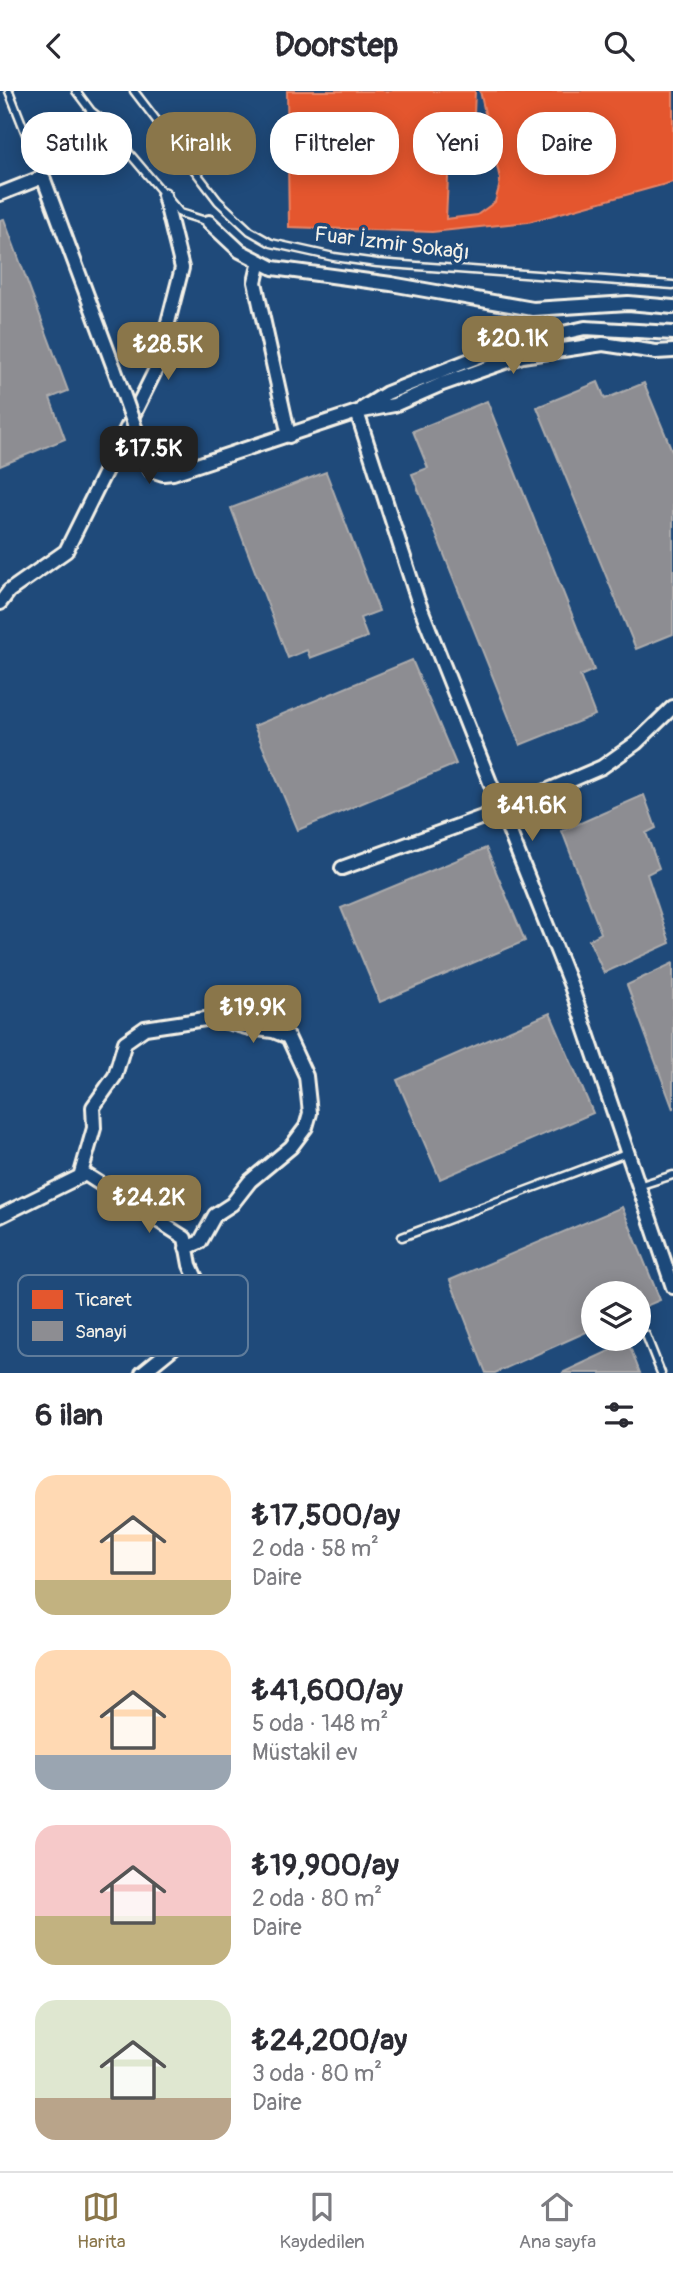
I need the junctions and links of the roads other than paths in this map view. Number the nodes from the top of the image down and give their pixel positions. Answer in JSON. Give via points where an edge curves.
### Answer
{"nodes":[{"id":1,"x":9,"y":91,"type":"edge"},
{"id":2,"x":76,"y":91,"type":"edge"},
{"id":3,"x":135,"y":91,"type":"edge"},
{"id":4,"x":43,"y":177,"type":"junction"},
{"id":5,"x":0,"y":194,"type":"edge"},
{"id":6,"x":164,"y":195,"type":"junction"},
{"id":7,"x":209,"y":222,"type":"joint"},
{"id":8,"x":260,"y":261,"type":"junction"},
{"id":9,"x":673,"y":285,"type":"edge"},
{"id":10,"x":673,"y":307,"type":"edge"},
{"id":11,"x":673,"y":333,"type":"edge"},
{"id":12,"x":673,"y":351,"type":"edge"},
{"id":13,"x":356,"y":412,"type":"junction"},
{"id":14,"x":289,"y":436,"type":"junction"},
{"id":15,"x":0,"y":603,"type":"edge"},
{"id":16,"x":673,"y":708,"type":"edge"},
{"id":17,"x":502,"y":810,"type":"junction"},
{"id":18,"x":342,"y":868,"type":"dead end"},
{"id":19,"x":627,"y":1153,"type":"junction"},
{"id":20,"x":673,"y":1175,"type":"edge"},
{"id":21,"x":80,"y":1177,"type":"junction"},
{"id":22,"x":638,"y":1186,"type":"junction"},
{"id":23,"x":0,"y":1216,"type":"edge"},
{"id":24,"x":402,"y":1237,"type":"dead end"},
{"id":25,"x":187,"y":1248,"type":"junction"},
{"id":26,"x":195,"y":1275,"type":"edge"},
{"id":27,"x":673,"y":1287,"type":"edge"},
{"id":28,"x":651,"y":1349,"type":"edge"},
{"id":29,"x":163,"y":1356,"type":"edge"},
{"id":30,"x":142,"y":1373,"type":"edge"},
{"id":31,"x":660,"y":1373,"type":"edge"}],
"edges":[{"from":1,"to":4,"type":"lane"},
{"from":2,"to":6,"type":"lane","via":[[91,111],[114,129]]},
{"from":3,"to":9,"type":"lane","name":"Fuar İzmir Sokağı","via":[[218,201],[250,231],[271,243],[377,263]]},
{"from":4,"to":5,"type":"street"},
{"from":4,"to":14,"type":"street","bridge":true,"via":[[152,470],[173,473]]},
{"from":6,"to":7,"type":"lane","via":[[180,213]]},
{"from":6,"to":15,"type":"street","via":[[182,268],[156,369],[66,551],[9,591]]},
{"from":7,"to":8,"type":"street","via":[[240,251]]},
{"from":8,"to":10,"type":"street","via":[[273,268],[391,283],[533,309],[628,303]]},
{"from":8,"to":14,"type":"street","via":[[255,282]]},
{"from":11,"to":13,"type":"street","via":[[585,328],[505,346],[387,393]]},
{"from":12,"to":13,"type":"street","via":[[603,344],[522,356],[394,405]]},
{"from":13,"to":14,"type":"street"},
{"from":13,"to":17,"type":"street","via":[[418,601]]},
{"from":16,"to":17,"type":"street","via":[[603,768]]},
{"from":17,"to":18,"type":"street"},
{"from":17,"to":19,"type":"street","via":[[571,986]]},
{"from":19,"to":22,"type":"street"},
{"from":19,"to":24,"type":"lane"},
{"from":20,"to":22,"type":"lane"},
{"from":21,"to":23,"type":"street"},
{"from":21,"to":25,"type":"street","via":[[85,1174],[185,1238]]},
{"from":21,"to":25,"type":"street","via":[[94,1128],[93,1107],[115,1076],[125,1042],[145,1028],[212,1018],[288,1037],[306,1076],[310,1113],[306,1127],[233,1204],[215,1215],[200,1242]]},
{"from":22,"to":27,"type":"street"},
{"from":25,"to":26,"type":"street"},
{"from":28,"to":31,"type":"lane"},
{"from":29,"to":30,"type":"street"}]}
